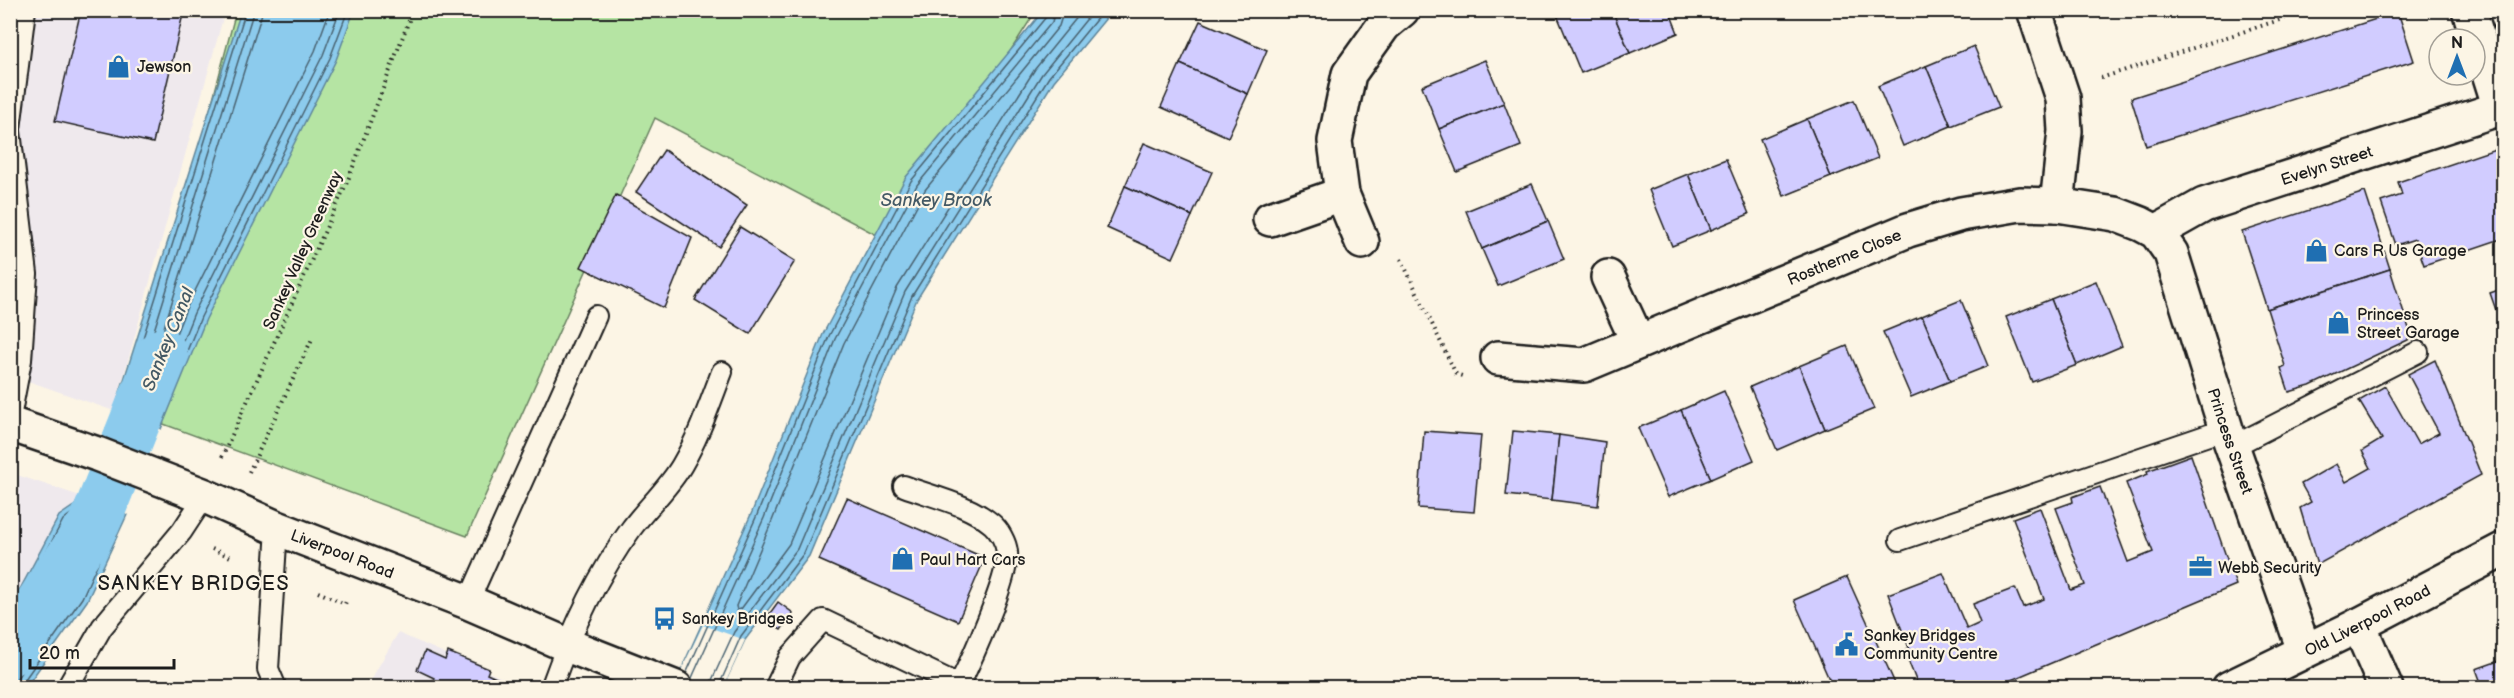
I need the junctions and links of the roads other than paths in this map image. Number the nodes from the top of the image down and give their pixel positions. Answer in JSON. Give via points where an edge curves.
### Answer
{"nodes":[{"id":1,"x":25,"y":10,"type":"edge"},
{"id":2,"x":1402,"y":10,"type":"edge"},
{"id":3,"x":2034,"y":10,"type":"edge"},
{"id":4,"x":2469,"y":10,"type":"edge"},
{"id":5,"x":2502,"y":108,"type":"edge"},
{"id":6,"x":10,"y":130,"type":"edge"},
{"id":7,"x":1342,"y":194,"type":"junction"},
{"id":8,"x":2057,"y":205,"type":"junction"},
{"id":9,"x":1270,"y":219,"type":"dead end"},
{"id":10,"x":2156,"y":232,"type":"junction"},
{"id":11,"x":1362,"y":242,"type":"road end"},
{"id":12,"x":1608,"y":277,"type":"dead end"},
{"id":13,"x":596,"y":316,"type":"dead end"},
{"id":14,"x":1638,"y":342,"type":"junction"},
{"id":15,"x":2418,"y":352,"type":"dead end"},
{"id":16,"x":1498,"y":358,"type":"road end"},
{"id":17,"x":722,"y":372,"type":"dead end"},
{"id":18,"x":10,"y":418,"type":"edge"},
{"id":19,"x":10,"y":424,"type":"edge"},
{"id":20,"x":2229,"y":438,"type":"junction"},
{"id":21,"x":904,"y":486,"type":"dead end"},
{"id":22,"x":219,"y":503,"type":"junction"},
{"id":23,"x":277,"y":528,"type":"junction"},
{"id":24,"x":1900,"y":540,"type":"dead end"},
{"id":25,"x":2504,"y":549,"type":"edge"},
{"id":26,"x":468,"y":602,"type":"junction"},
{"id":27,"x":2359,"y":625,"type":"junction"},
{"id":28,"x":567,"y":645,"type":"junction"},
{"id":29,"x":2304,"y":650,"type":"junction"},
{"id":30,"x":960,"y":686,"type":"edge"},
{"id":31,"x":67,"y":687,"type":"edge"},
{"id":32,"x":276,"y":687,"type":"edge"},
{"id":33,"x":551,"y":687,"type":"edge"},
{"id":34,"x":674,"y":687,"type":"edge"},
{"id":35,"x":776,"y":687,"type":"edge"},
{"id":36,"x":2229,"y":687,"type":"edge"},
{"id":37,"x":2386,"y":687,"type":"edge"}],
"edges":[{"from":1,"to":6,"type":"lane"},
{"from":2,"to":7,"type":"street","via":[[1384,25],[1349,75],[1335,141]]},
{"from":3,"to":8,"type":"street","via":[[2061,91],[2065,131]]},
{"from":4,"to":5,"type":"street"},
{"from":5,"to":10,"type":"street","name":"Evelyn Street","via":[[2204,205]]},
{"from":6,"to":18,"type":"lane","via":[[27,274],[21,360]]},
{"from":7,"to":9,"type":"street"},
{"from":7,"to":11,"type":"street"},
{"from":8,"to":10,"type":"street","name":"Rostherne Close","via":[[2115,214]]},
{"from":8,"to":14,"type":"street","name":"Rostherne Close","via":[[2020,204],[1961,214],[1908,230]]},
{"from":10,"to":20,"type":"street","name":"Princess Street","via":[[2171,253]]},
{"from":12,"to":14,"type":"street"},
{"from":13,"to":26,"type":"lane"},
{"from":14,"to":16,"type":"street","name":"Rostherne Close","via":[[1584,365]]},
{"from":15,"to":20,"type":"lane"},
{"from":17,"to":28,"type":"lane","via":[[683,464],[632,528],[599,578]]},
{"from":19,"to":22,"type":"street","name":"Liverpool Road"},
{"from":20,"to":24,"type":"lane"},
{"from":20,"to":29,"type":"street","name":"Princess Street"},
{"from":21,"to":30,"type":"lane","via":[[974,512],[993,525],[1007,552],[976,653]]},
{"from":22,"to":23,"type":"street","name":"Liverpool Road"},
{"from":22,"to":31,"type":"lane","via":[[182,531],[102,627]]},
{"from":23,"to":26,"type":"street","name":"Liverpool Road"},
{"from":23,"to":32,"type":"lane","via":[[268,669]]},
{"from":25,"to":27,"type":"street","name":"Old Liverpool Road"},
{"from":26,"to":28,"type":"street","name":"Liverpool Road"},
{"from":27,"to":29,"type":"street","name":"Old Liverpool Road"},
{"from":27,"to":37,"type":"street"},
{"from":28,"to":33,"type":"lane"},
{"from":28,"to":34,"type":"street","name":"Liverpool Road"},
{"from":29,"to":36,"type":"street","name":"Old Liverpool Road"},
{"from":30,"to":35,"type":"lane","via":[[823,620],[790,657]]}]}
